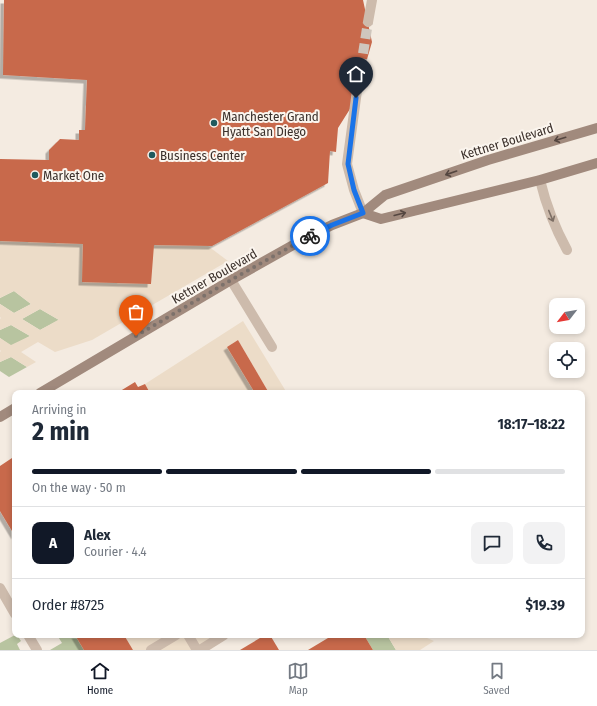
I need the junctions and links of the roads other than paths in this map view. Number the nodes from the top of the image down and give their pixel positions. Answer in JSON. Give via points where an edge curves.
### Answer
{"nodes":[{"id":1,"x":372,"y":0,"type":"edge"},
{"id":2,"x":368,"y":22,"type":"tunnel mouth"},
{"id":3,"x":356,"y":98,"type":"tunnel mouth"},
{"id":4,"x":597,"y":128,"type":"edge"},
{"id":5,"x":597,"y":163,"type":"edge"},
{"id":6,"x":540,"y":180,"type":"junction"},
{"id":7,"x":363,"y":213,"type":"junction"},
{"id":8,"x":567,"y":250,"type":"dead end"},
{"id":9,"x":231,"y":280,"type":"junction"},
{"id":10,"x":272,"y":347,"type":"dead end"},
{"id":11,"x":45,"y":390,"type":"edge"},
{"id":12,"x":12,"y":410,"type":"edge"},
{"id":13,"x":0,"y":417,"type":"edge"},
{"id":14,"x":0,"y":588,"type":"edge"},
{"id":15,"x":12,"y":609,"type":"edge"},
{"id":16,"x":30,"y":638,"type":"edge"},
{"id":17,"x":171,"y":638,"type":"edge"},
{"id":18,"x":190,"y":638,"type":"edge"},
{"id":19,"x":219,"y":638,"type":"edge"},
{"id":20,"x":36,"y":650,"type":"edge"},
{"id":21,"x":151,"y":650,"type":"edge"},
{"id":22,"x":198,"y":650,"type":"edge"}],
"edges":[{"from":1,"to":2,"type":"street"},
{"from":3,"to":7,"type":"street","via":[[348,164]]},
{"from":4,"to":7,"type":"street","name":"Kettner Boulevard","one_way":true,"via":[[488,160],[385,195]]},
{"from":5,"to":6,"type":"street"},
{"from":7,"to":6,"type":"street","one_way":true,"via":[[381,218]]},
{"from":6,"to":8,"type":"street","one_way":true,"via":[[545,202]]},
{"from":7,"to":9,"type":"street","name":"Kettner Boulevard","via":[[302,240]]},
{"from":9,"to":10,"type":"street"},
{"from":9,"to":11,"type":"street","name":"Kettner Boulevard"},
{"from":12,"to":13,"type":"street"},
{"from":14,"to":15,"type":"street"},
{"from":16,"to":20,"type":"street"},
{"from":17,"to":21,"type":"street"},
{"from":18,"to":22,"type":"street"},
{"from":19,"to":22,"type":"street"}]}
